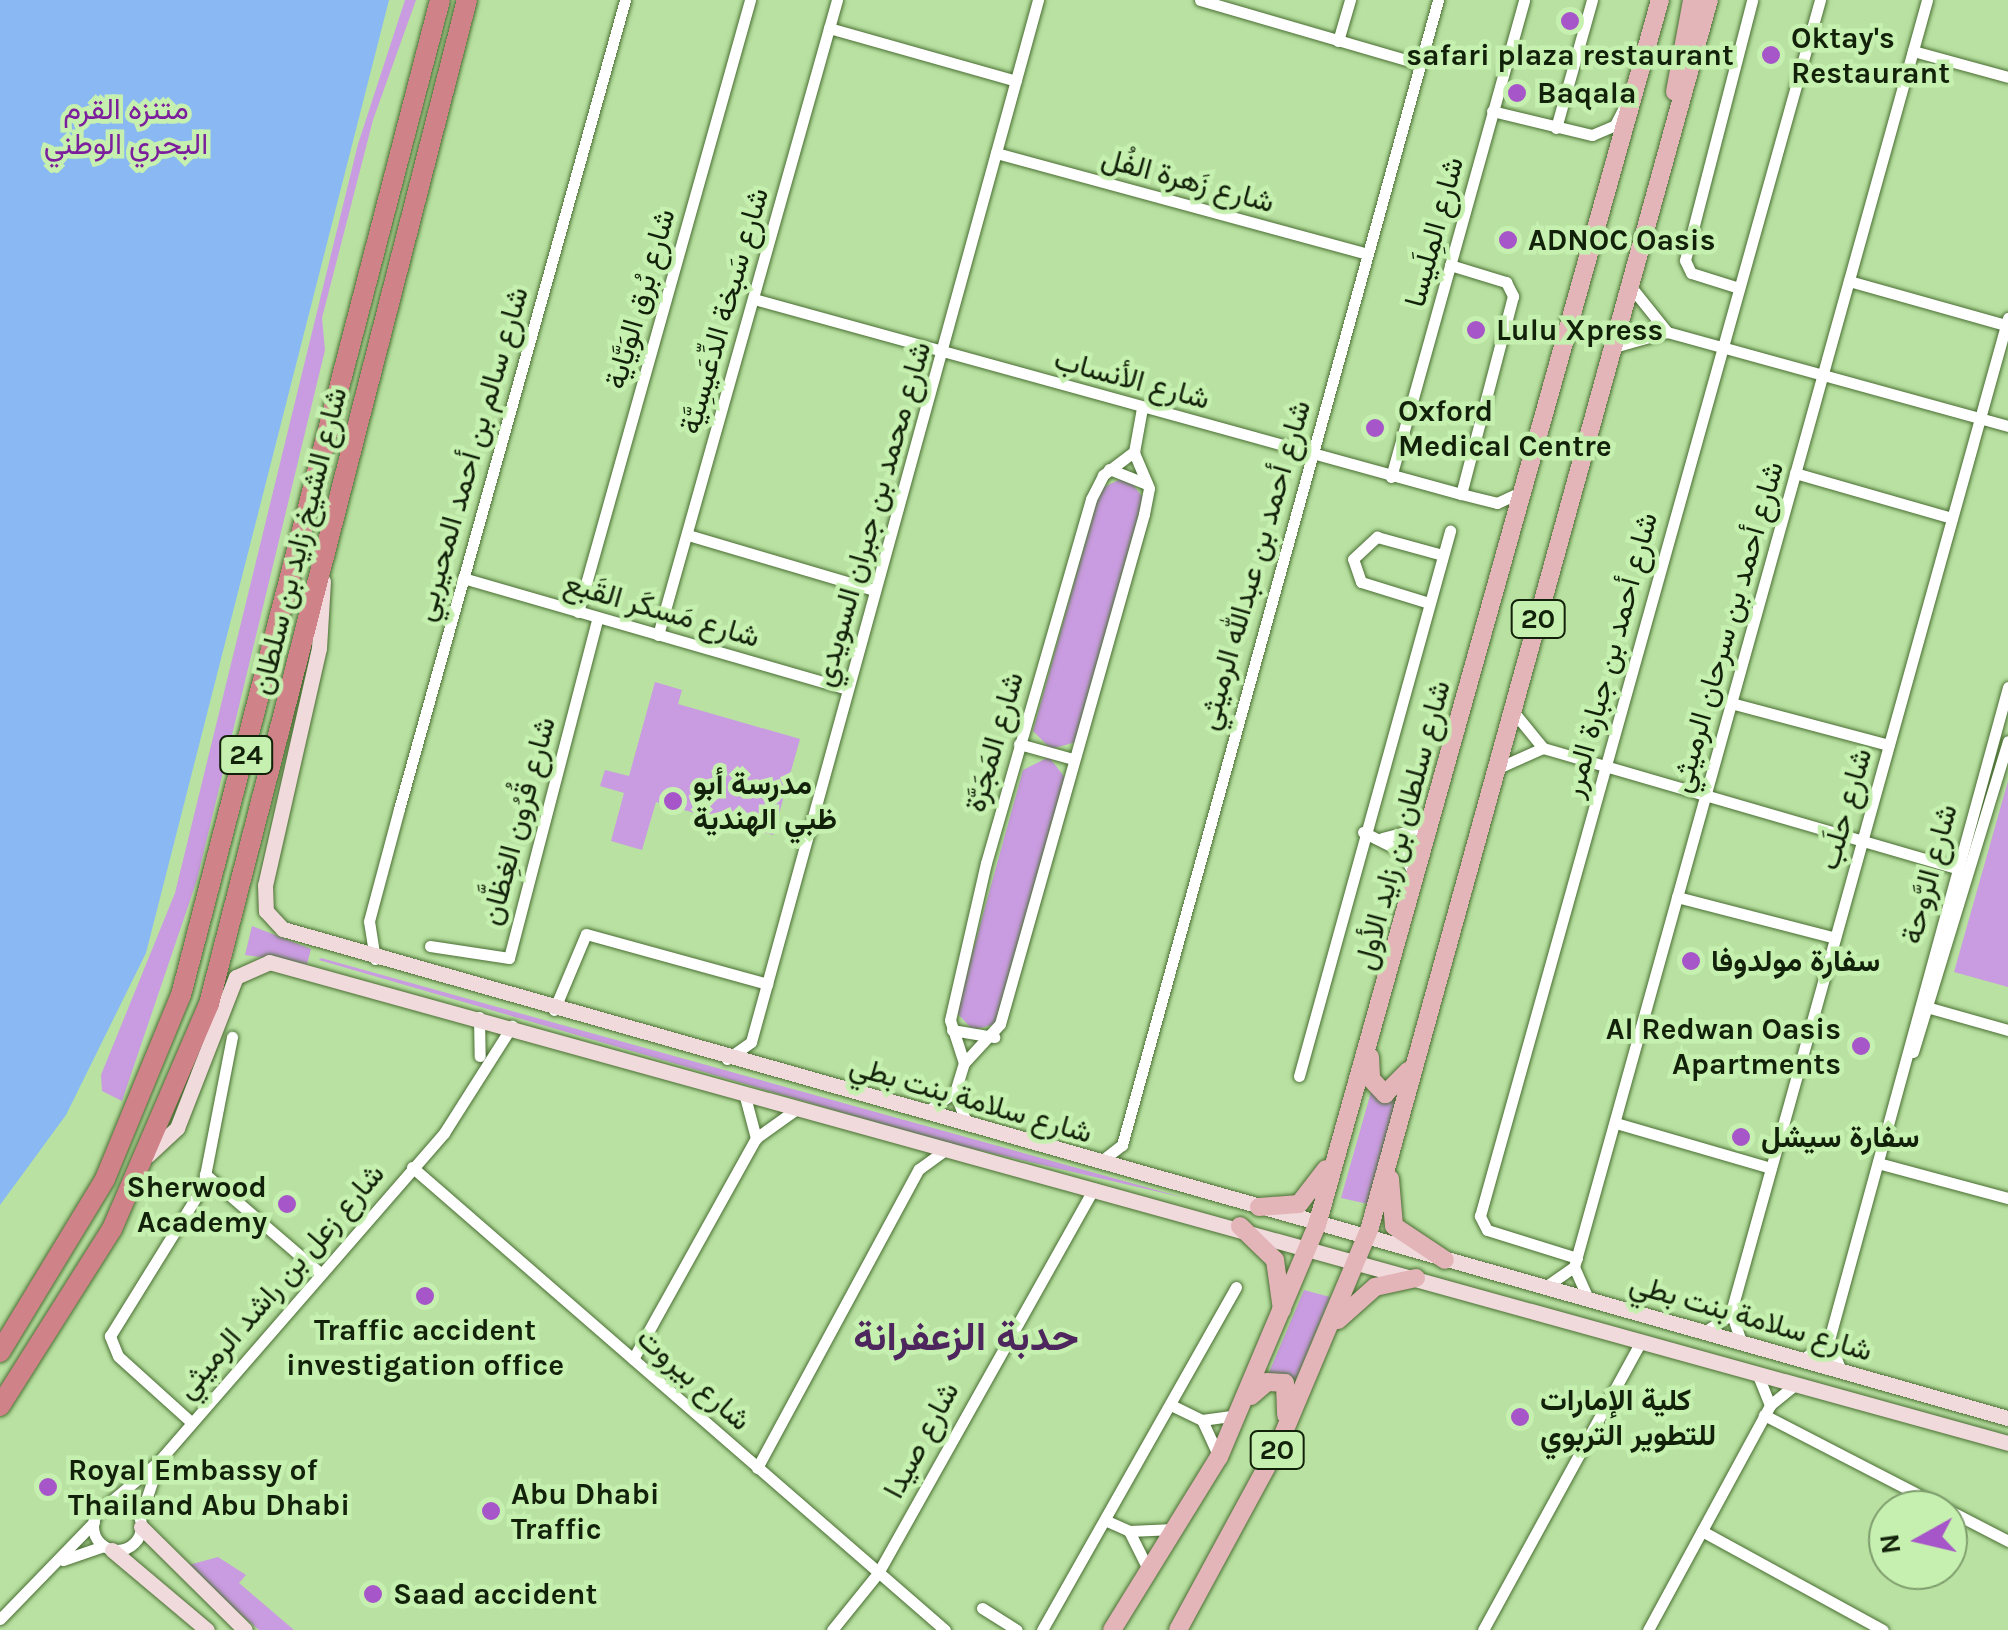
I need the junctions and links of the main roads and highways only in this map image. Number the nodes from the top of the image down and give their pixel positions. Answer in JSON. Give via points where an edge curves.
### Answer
{"nodes":[{"id":1,"x":440,"y":0,"type":"edge"},
{"id":2,"x":467,"y":0,"type":"edge"},
{"id":3,"x":1660,"y":0,"type":"edge"},
{"id":4,"x":1692,"y":0,"type":"edge"},
{"id":5,"x":1709,"y":0,"type":"edge"},
{"id":6,"x":1673,"y":122,"type":"junction"},
{"id":7,"x":323,"y":567,"type":"junction"},
{"id":8,"x":329,"y":946,"type":"junction"},
{"id":9,"x":328,"y":976,"type":"junction"},
{"id":10,"x":1427,"y":1032,"type":"junction"},
{"id":11,"x":1370,"y":1041,"type":"junction"},
{"id":12,"x":148,"y":1156,"type":"junction"},
{"id":13,"x":1334,"y":1156,"type":"junction"},
{"id":14,"x":1390,"y":1162,"type":"junction"},
{"id":15,"x":1258,"y":1207,"type":"junction"},
{"id":16,"x":1317,"y":1225,"type":"junction"},
{"id":17,"x":1240,"y":1226,"type":"junction"},
{"id":18,"x":1366,"y":1237,"type":"junction"},
{"id":19,"x":1309,"y":1246,"type":"junction"},
{"id":20,"x":1446,"y":1260,"type":"junction"},
{"id":21,"x":1358,"y":1261,"type":"junction"},
{"id":22,"x":1416,"y":1278,"type":"junction"},
{"id":23,"x":1282,"y":1317,"type":"junction"},
{"id":24,"x":1334,"y":1324,"type":"junction"},
{"id":25,"x":0,"y":1352,"type":"edge"},
{"id":26,"x":0,"y":1406,"type":"edge"},
{"id":27,"x":1242,"y":1409,"type":"junction"},
{"id":28,"x":2008,"y":1418,"type":"edge"},
{"id":29,"x":1279,"y":1444,"type":"junction"},
{"id":30,"x":2008,"y":1444,"type":"edge"},
{"id":31,"x":141,"y":1523,"type":"road end"},
{"id":32,"x":108,"y":1548,"type":"road end"},
{"id":33,"x":207,"y":1630,"type":"edge"},
{"id":34,"x":244,"y":1630,"type":"edge"},
{"id":35,"x":1112,"y":1630,"type":"edge"},
{"id":36,"x":1178,"y":1630,"type":"edge"}],
"edges":[{"from":1,"to":25,"type":"highway","name":"شارع الشيخ زايد بن سلطان","number":"24","via":[[181,995],[105,1179]]},
{"from":2,"to":7,"type":"highway","name":"شارع الشيخ زايد بن سلطان","number":"24"},
{"from":3,"to":11,"type":"main road","name":"شارع سلطان بن زايد الأول","number":"20"},
{"from":4,"to":6,"type":"main road"},
{"from":5,"to":6,"type":"main road","number":"20"},
{"from":6,"to":10,"type":"main road","number":"20"},
{"from":7,"to":8,"type":"main road","name":"شارع سلامة بنت بطي","via":[[319,648],[264,899],[275,924]]},
{"from":7,"to":12,"type":"highway","name":"شارع الشيخ زايد بن سلطان","number":"24","via":[[229,936]]},
{"from":8,"to":9,"type":"main road","via":[[313,955]]},
{"from":8,"to":15,"type":"main road","name":"شارع سلامة بنت بطي"},
{"from":9,"to":12,"type":"main road","name":"شارع سلامة بنت بطي","via":[[268,962],[242,970],[178,1128]]},
{"from":9,"to":17,"type":"main road","name":"شارع سلامة بنت بطي"},
{"from":10,"to":11,"type":"main road","via":[[1400,1086],[1385,1094],[1371,1079]]},
{"from":10,"to":14,"type":"main road","number":"20"},
{"from":11,"to":13,"type":"main road","name":"شارع سلطان بن زايد الأول","number":"20"},
{"from":12,"to":26,"type":"highway","name":"شارع الشيخ زايد بن سلطان","number":"24","via":[[71,1300]]},
{"from":13,"to":15,"type":"main road","via":[[1299,1204]]},
{"from":13,"to":16,"type":"main road","name":"شارع سلطان بن زايد الأول","number":"20"},
{"from":14,"to":18,"type":"main road","number":"20"},
{"from":14,"to":20,"type":"main road","via":[[1394,1226]]},
{"from":15,"to":16,"type":"main road","name":"شارع سلامة بنت بطي"},
{"from":16,"to":18,"type":"main road","name":"شارع سلامة بنت بطي"},
{"from":16,"to":19,"type":"main road","name":"شارع سلطان بن زايد الأول","number":"20"},
{"from":17,"to":19,"type":"main road","name":"شارع سلامة بنت بطي"},
{"from":17,"to":23,"type":"main road","via":[[1275,1260]]},
{"from":18,"to":20,"type":"main road","name":"شارع سلامة بنت بطي"},
{"from":18,"to":21,"type":"main road","number":"20"},
{"from":19,"to":21,"type":"main road","name":"شارع سلامة بنت بطي"},
{"from":19,"to":23,"type":"main road","name":"شارع سلطان بن زايد الأول","number":"20"},
{"from":20,"to":28,"type":"main road","name":"شارع سلامة بنت بطي"},
{"from":21,"to":22,"type":"main road","name":"شارع سلامة بنت بطي"},
{"from":21,"to":24,"type":"main road","number":"20"},
{"from":22,"to":24,"type":"main road","via":[[1375,1287]]},
{"from":22,"to":30,"type":"main road","name":"شارع سلامة بنت بطي"},
{"from":23,"to":27,"type":"main road","name":"شارع سلطان بن زايد الأول","number":"20"},
{"from":24,"to":29,"type":"main road","number":"20"},
{"from":27,"to":29,"type":"main road","via":[[1267,1382],[1285,1383]]},
{"from":27,"to":35,"type":"main road","name":"شارع سلطان بن زايد الأول","number":"20","via":[[1150,1576]]},
{"from":29,"to":36,"type":"main road","number":"20"},
{"from":31,"to":34,"type":"main road"},
{"from":32,"to":33,"type":"main road"}]}
